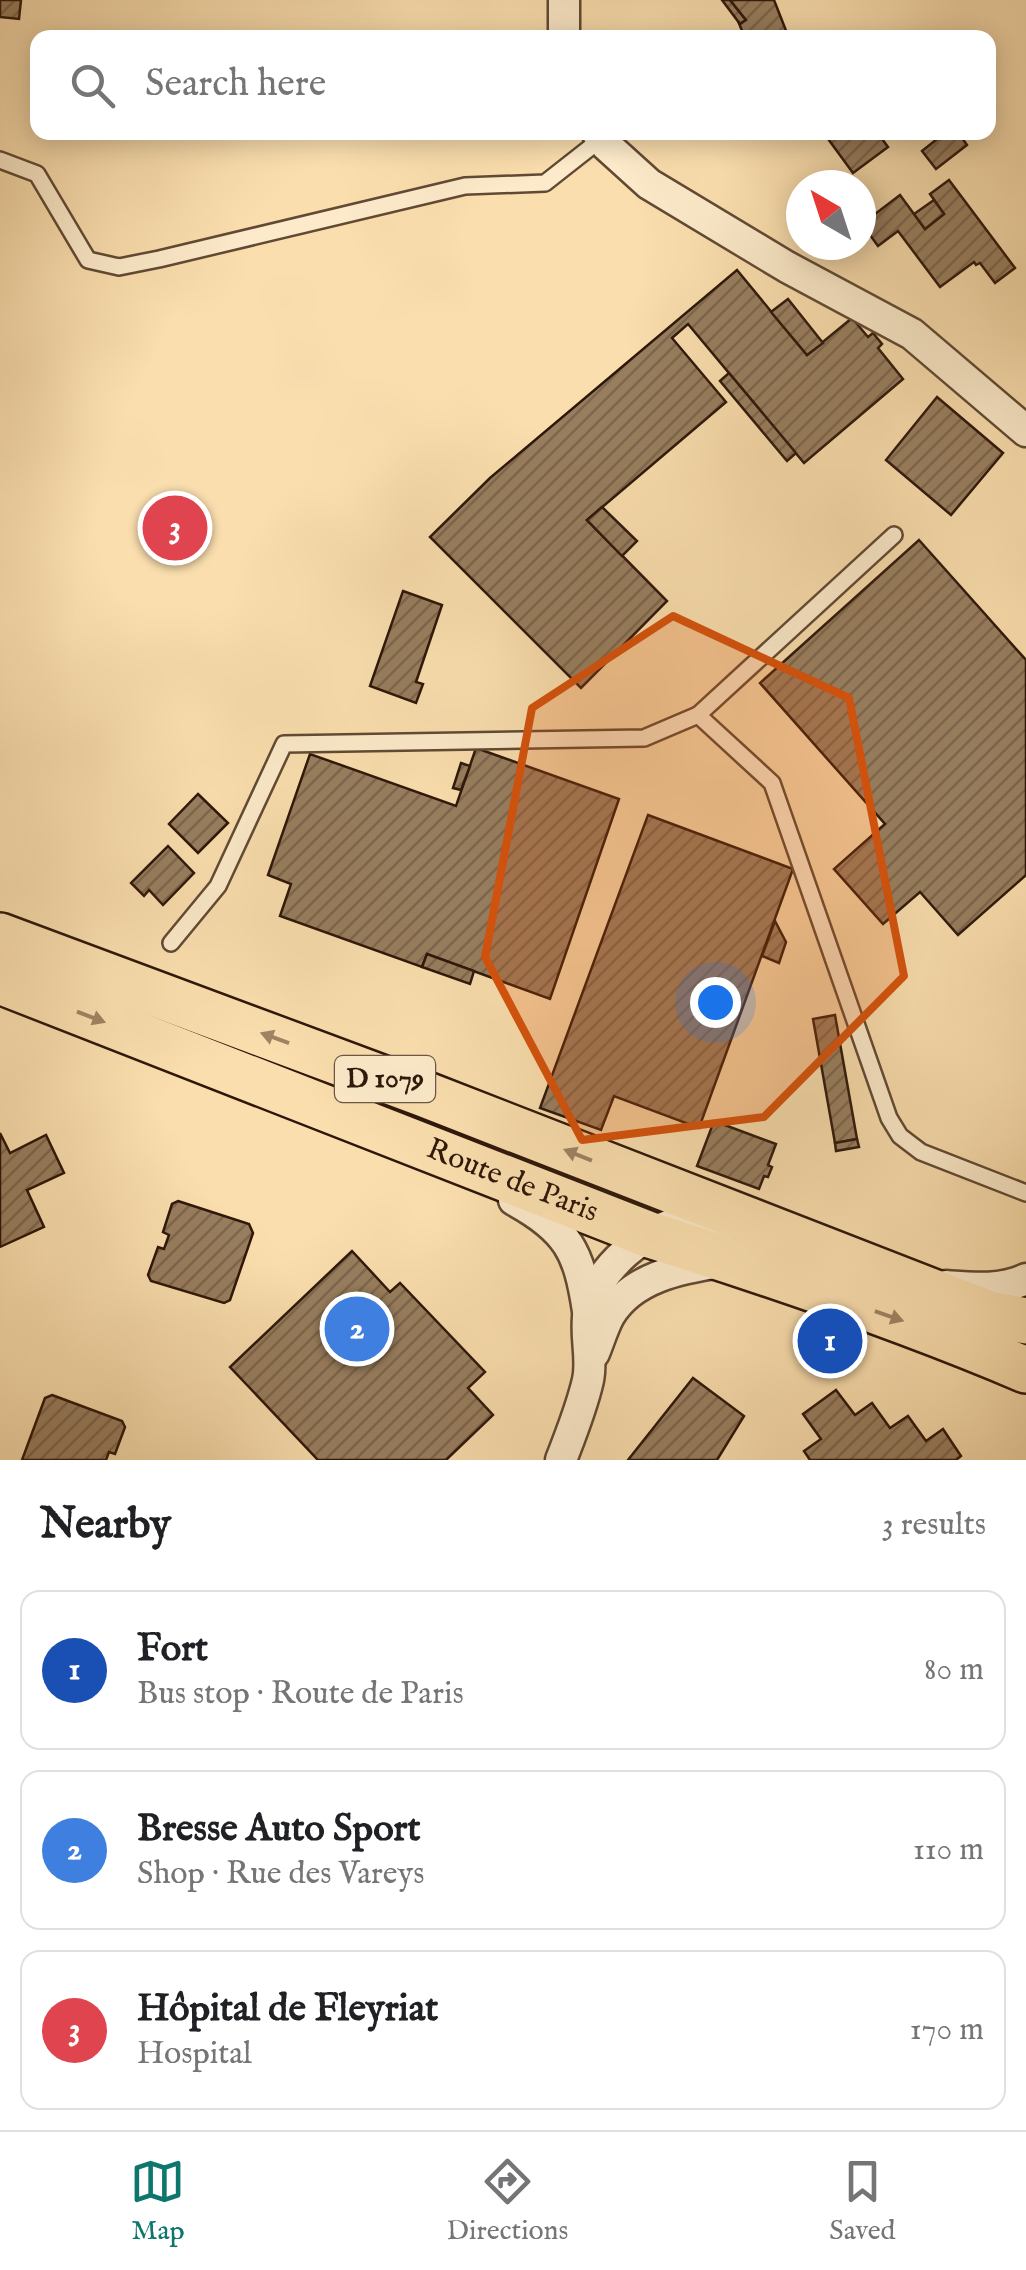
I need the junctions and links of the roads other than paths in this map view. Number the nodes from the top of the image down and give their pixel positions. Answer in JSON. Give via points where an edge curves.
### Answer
{"nodes":[{"id":1,"x":564,"y":0,"type":"edge"},
{"id":2,"x":564,"y":30,"type":"edge"},
{"id":3,"x":594,"y":140,"type":"edge"},
{"id":4,"x":602,"y":140,"type":"edge"},
{"id":5,"x":0,"y":160,"type":"edge"},
{"id":6,"x":1013,"y":403,"type":"edge"},
{"id":7,"x":1026,"y":430,"type":"edge"},
{"id":8,"x":894,"y":536,"type":"dead end"},
{"id":9,"x":698,"y":715,"type":"junction"},
{"id":10,"x":0,"y":936,"type":"edge"},
{"id":11,"x":171,"y":943,"type":"dead end"},
{"id":12,"x":0,"y":982,"type":"edge"},
{"id":13,"x":402,"y":1138,"type":"junction"},
{"id":14,"x":628,"y":1175,"type":"junction"},
{"id":15,"x":1026,"y":1193,"type":"edge"},
{"id":16,"x":767,"y":1228,"type":"junction"},
{"id":17,"x":650,"y":1235,"type":"junction"},
{"id":18,"x":732,"y":1260,"type":"junction"},
{"id":19,"x":1026,"y":1279,"type":"edge"},
{"id":20,"x":910,"y":1284,"type":"junction"},
{"id":21,"x":628,"y":1295,"type":"junction"},
{"id":22,"x":588,"y":1311,"type":"junction"},
{"id":23,"x":1026,"y":1321,"type":"edge"},
{"id":24,"x":945,"y":1336,"type":"junction"},
{"id":25,"x":1026,"y":1349,"type":"edge"},
{"id":26,"x":590,"y":1365,"type":"junction"},
{"id":27,"x":1026,"y":1370,"type":"edge"},
{"id":28,"x":561,"y":1460,"type":"edge"}],
"edges":[{"from":1,"to":2,"type":"street"},
{"from":3,"to":5,"type":"lane","via":[[546,183],[465,186],[119,267],[88,260],[38,174]]},
{"from":4,"to":6,"type":"street","via":[[650,184],[912,334]]},
{"from":6,"to":7,"type":"street"},
{"from":8,"to":9,"type":"lane"},
{"from":9,"to":11,"type":"lane","via":[[644,738],[284,744],[218,886]]},
{"from":9,"to":15,"type":"lane","via":[[772,782],[900,1136],[921,1152]]},
{"from":14,"to":10,"type":"main road","name":"Route de Paris","number":"D 1079","one_way":true},
{"from":12,"to":13,"type":"main road","name":"Route de Paris","number":"D 1079","one_way":true},
{"from":13,"to":17,"type":"main road","name":"Route de Paris","number":"D 1079"},
{"from":13,"to":22,"type":"street","via":[[556,1226],[574,1254]]},
{"from":14,"to":16,"type":"main road","name":"Route de Paris","number":"D 1079"},
{"from":14,"to":17,"type":"street"},
{"from":16,"to":17,"type":"street","via":[[689,1220]]},
{"from":16,"to":20,"type":"main road","name":"Route de Paris","number":"D 1079"},
{"from":17,"to":18,"type":"main road","name":"Route de Paris","number":"D 1079"},
{"from":17,"to":21,"type":"street","via":[[644,1268]]},
{"from":17,"to":22,"type":"street","via":[[607,1272]]},
{"from":18,"to":21,"type":"street","via":[[665,1273]]},
{"from":18,"to":24,"type":"main road","name":"Route de Paris","number":"D 1079","one_way":true},
{"from":19,"to":20,"type":"street","via":[[977,1289]]},
{"from":20,"to":23,"type":"main road","name":"Route de Paris","number":"D 1079"},
{"from":21,"to":26,"type":"street","via":[[610,1315]]},
{"from":22,"to":26,"type":"street"},
{"from":24,"to":25,"type":"street"},
{"from":24,"to":27,"type":"main road","name":"Route de Paris","number":"D 1079"},
{"from":26,"to":28,"type":"street"}]}
